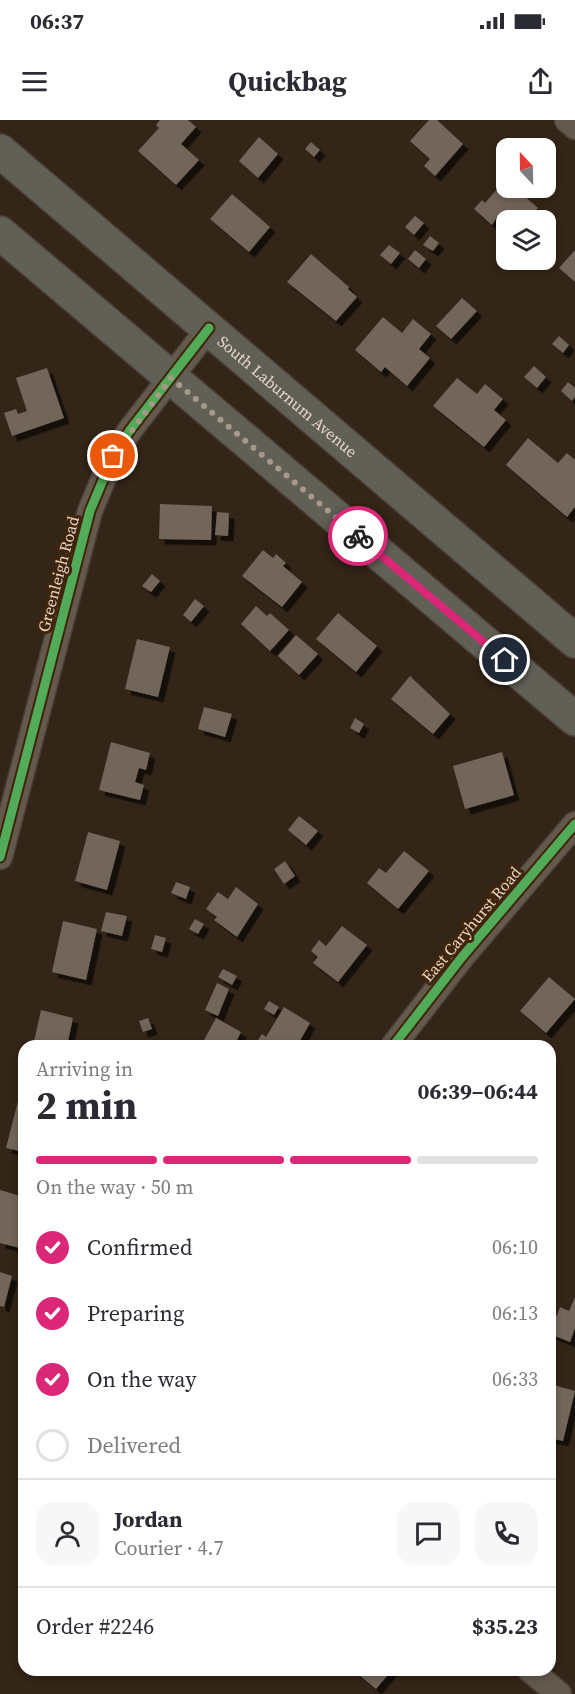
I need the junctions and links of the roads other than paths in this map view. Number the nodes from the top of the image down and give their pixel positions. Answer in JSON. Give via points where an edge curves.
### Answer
{"nodes":[{"id":1,"x":567,"y":120,"type":"edge"},
{"id":2,"x":575,"y":127,"type":"edge"},
{"id":3,"x":0,"y":151,"type":"edge"},
{"id":4,"x":0,"y":233,"type":"edge"},
{"id":5,"x":209,"y":328,"type":"junction"},
{"id":6,"x":171,"y":378,"type":"junction"},
{"id":7,"x":575,"y":641,"type":"edge"},
{"id":8,"x":575,"y":719,"type":"edge"},
{"id":9,"x":575,"y":824,"type":"edge"},
{"id":10,"x":0,"y":857,"type":"edge"},
{"id":11,"x":398,"y":1040,"type":"edge"},
{"id":12,"x":537,"y":1676,"type":"edge"},
{"id":13,"x":575,"y":1686,"type":"edge"},
{"id":14,"x":559,"y":1694,"type":"edge"},
{"id":15,"x":573,"y":1694,"type":"edge"}],
"edges":[{"from":1,"to":2,"type":"street"},
{"from":3,"to":5,"type":"main road","name":"South Laburnum Avenue"},
{"from":4,"to":6,"type":"main road"},
{"from":5,"to":6,"type":"street","name":"Greenleigh Road"},
{"from":5,"to":7,"type":"main road","name":"South Laburnum Avenue"},
{"from":6,"to":8,"type":"main road"},
{"from":6,"to":10,"type":"street","name":"Greenleigh Road","via":[[113,456],[90,511]]},
{"from":9,"to":11,"type":"street","name":"East Caryhurst Road"},
{"from":12,"to":14,"type":"street"},
{"from":13,"to":15,"type":"street"}]}
